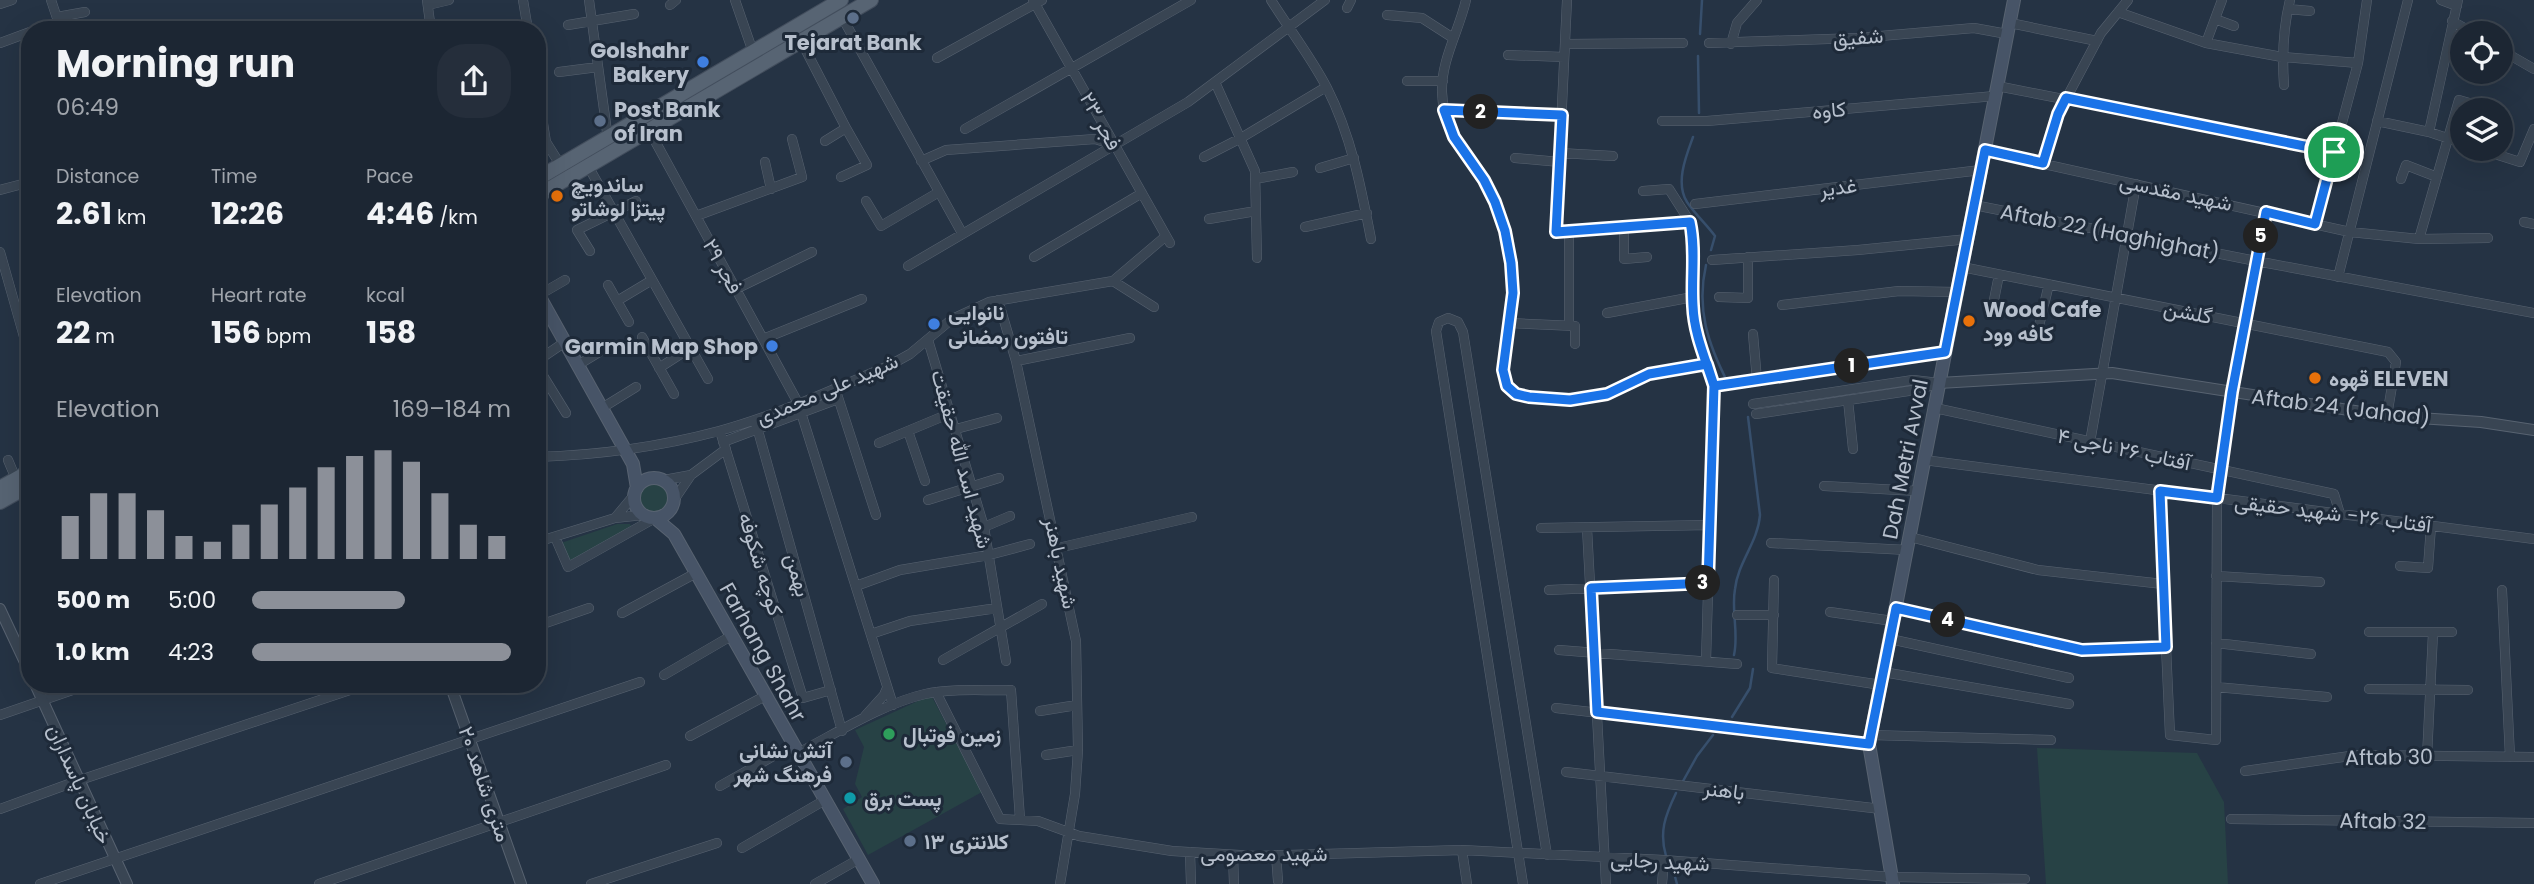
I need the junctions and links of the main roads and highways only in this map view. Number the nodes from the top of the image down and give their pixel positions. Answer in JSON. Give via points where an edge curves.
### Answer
{"nodes":[{"id":1,"x":841,"y":0,"type":"edge"},
{"id":2,"x":871,"y":0,"type":"edge"},
{"id":3,"x":2014,"y":0,"type":"edge"},
{"id":4,"x":546,"y":174,"type":"edge"},
{"id":5,"x":546,"y":190,"type":"edge"},
{"id":6,"x":546,"y":308,"type":"edge"},
{"id":7,"x":633,"y":464,"type":"junction"},
{"id":8,"x":658,"y":479,"type":"junction"},
{"id":9,"x":21,"y":483,"type":"edge"},
{"id":10,"x":21,"y":484,"type":"edge"},
{"id":11,"x":0,"y":488,"type":"edge"},
{"id":12,"x":636,"y":491,"type":"junction"},
{"id":13,"x":0,"y":502,"type":"edge"},
{"id":14,"x":672,"y":505,"type":"junction"},
{"id":15,"x":649,"y":516,"type":"junction"},
{"id":16,"x":674,"y":534,"type":"junction"},
{"id":17,"x":1893,"y":880,"type":"edge"},
{"id":18,"x":873,"y":884,"type":"edge"}],
"edges":[{"from":1,"to":4,"type":"main road"},
{"from":2,"to":5,"type":"main road"},
{"from":3,"to":17,"type":"main road","name":"Dah Metri Avval","via":[[1870,739]]},
{"from":6,"to":7,"type":"main road"},
{"from":7,"to":8,"type":"main road"},
{"from":7,"to":12,"type":"main road"},
{"from":8,"to":12,"type":"main road","via":[[640,483]]},
{"from":8,"to":14,"type":"main road","via":[[672,489]]},
{"from":9,"to":11,"type":"main road"},
{"from":10,"to":13,"type":"main road"},
{"from":12,"to":15,"type":"main road","via":[[635,504]]},
{"from":14,"to":15,"type":"main road","via":[[664,515]]},
{"from":14,"to":16,"type":"main road"},
{"from":15,"to":16,"type":"main road","name":"Farhang Shahr"},
{"from":16,"to":18,"type":"main road","name":"Farhang Shahr"}]}
